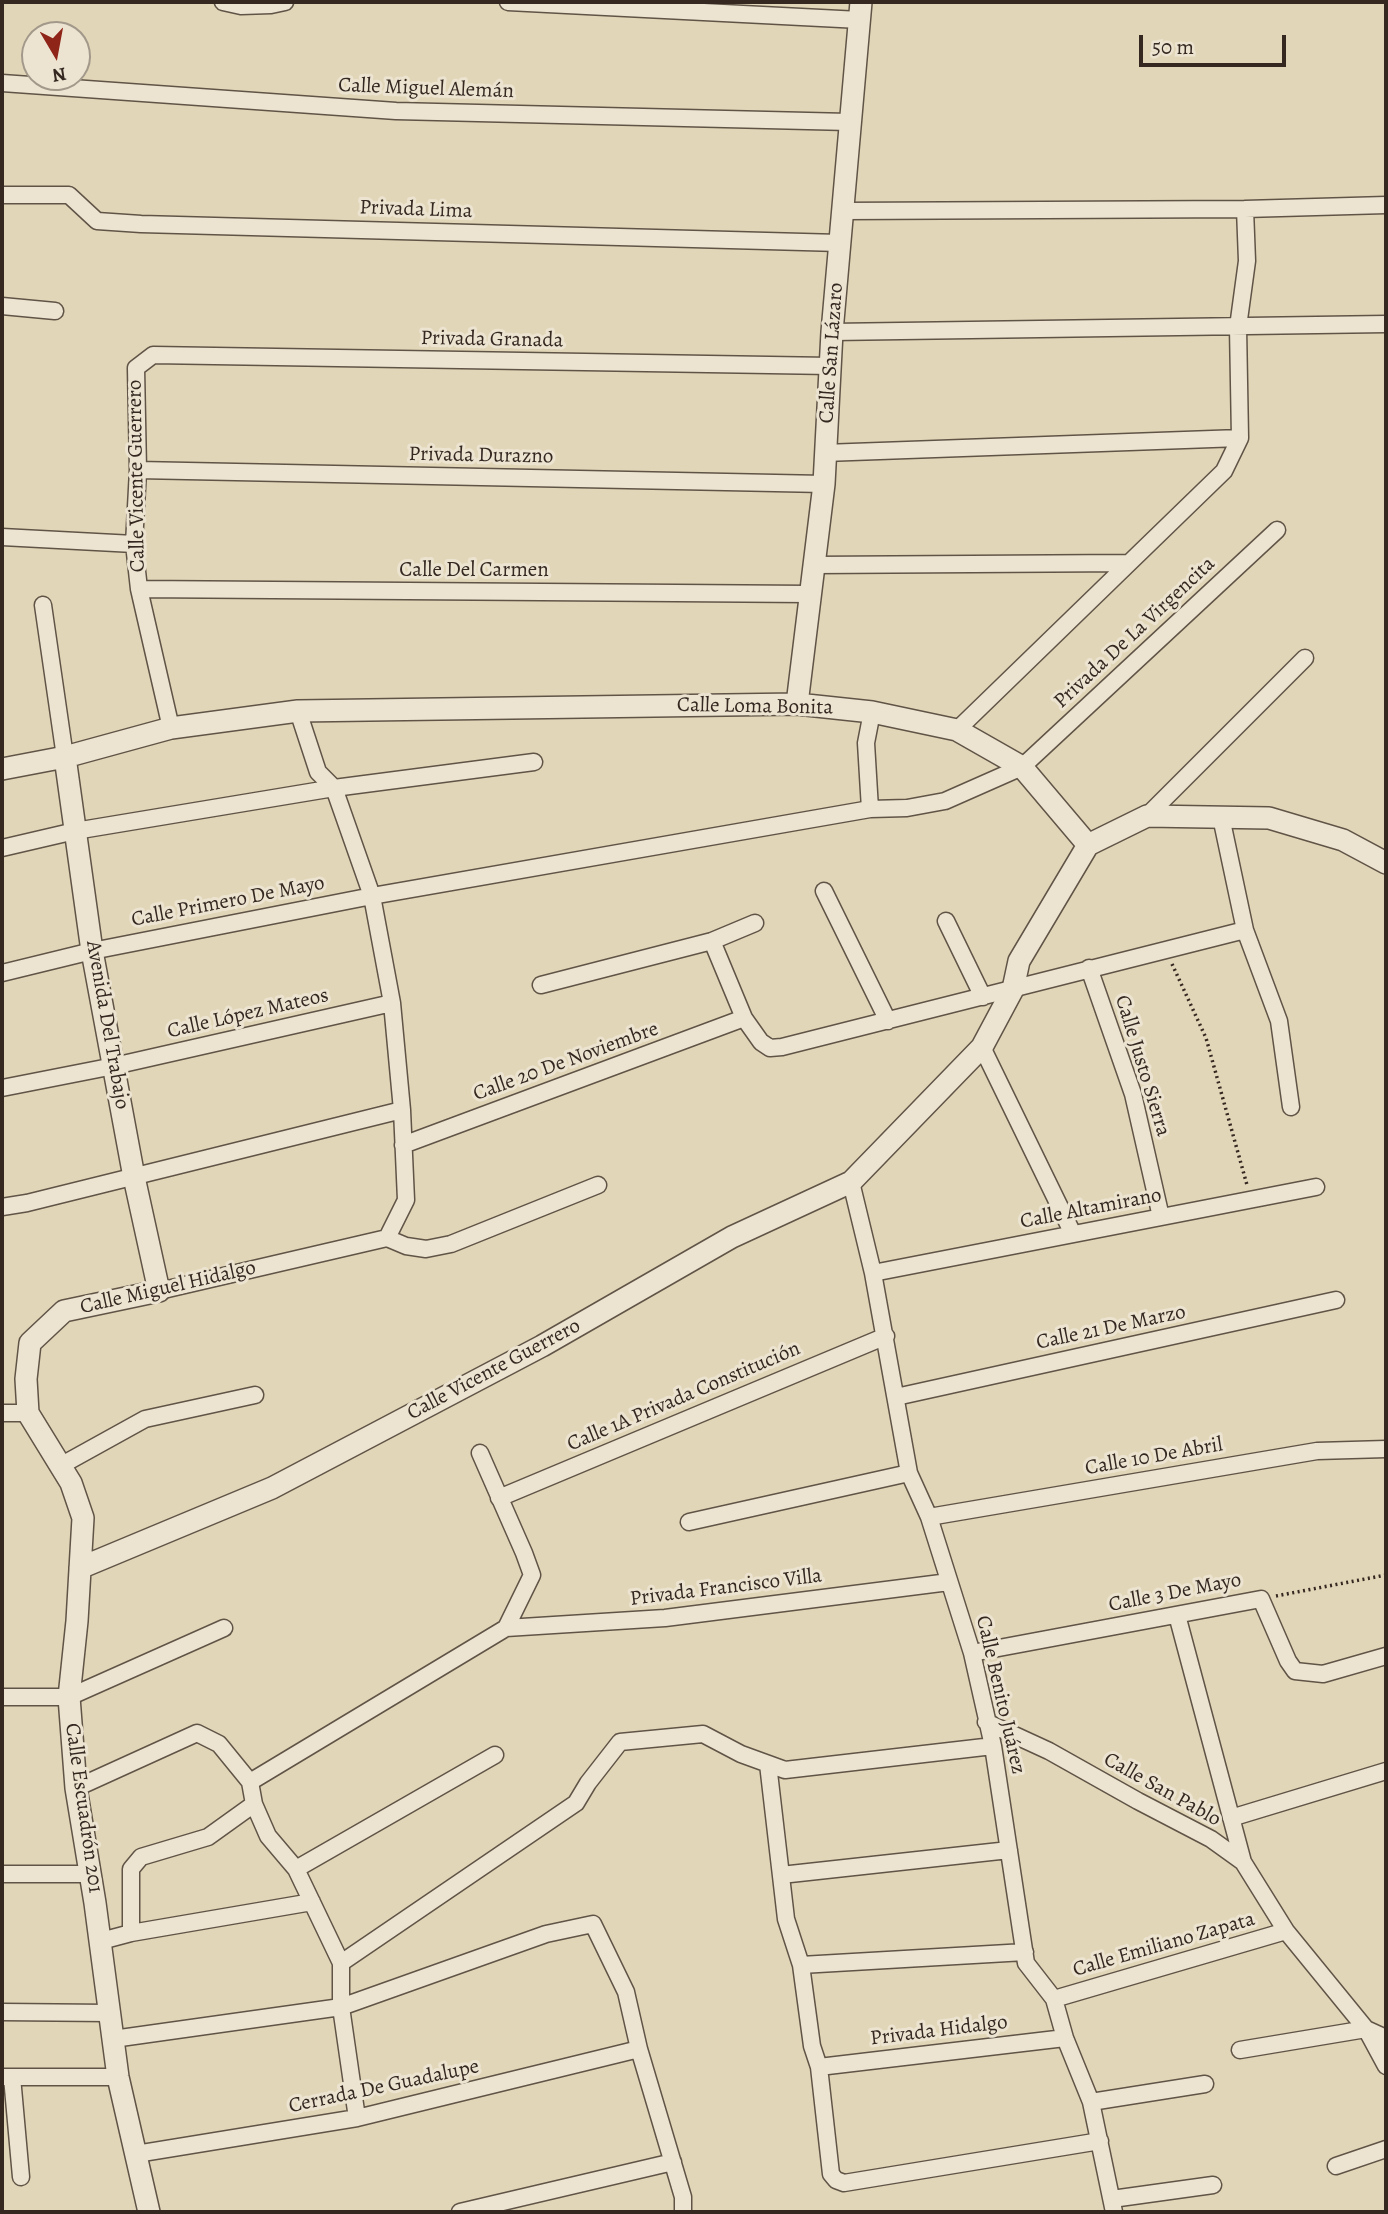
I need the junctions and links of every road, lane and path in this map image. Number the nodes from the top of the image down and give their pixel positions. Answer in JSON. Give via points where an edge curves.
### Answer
{"nodes":[{"id":1,"x":223,"y":2,"type":"edge"},
{"id":2,"x":285,"y":2,"type":"edge"},
{"id":3,"x":508,"y":2,"type":"edge"},
{"id":4,"x":861,"y":11,"type":"edge"},
{"id":5,"x":2,"y":83,"type":"edge"},
{"id":6,"x":849,"y":122,"type":"junction"},
{"id":7,"x":2,"y":195,"type":"edge"},
{"id":8,"x":1386,"y":205,"type":"edge"},
{"id":9,"x":1245,"y":209,"type":"junction"},
{"id":10,"x":843,"y":211,"type":"junction"},
{"id":11,"x":840,"y":243,"type":"junction"},
{"id":12,"x":2,"y":306,"type":"edge"},
{"id":13,"x":55,"y":311,"type":"dead end"},
{"id":14,"x":1386,"y":324,"type":"edge"},
{"id":15,"x":1238,"y":327,"type":"junction"},
{"id":16,"x":832,"y":332,"type":"junction"},
{"id":17,"x":153,"y":355,"type":"joint"},
{"id":18,"x":831,"y":366,"type":"junction"},
{"id":19,"x":1240,"y":438,"type":"junction"},
{"id":20,"x":824,"y":453,"type":"junction"},
{"id":21,"x":138,"y":470,"type":"junction"},
{"id":22,"x":824,"y":484,"type":"junction"},
{"id":23,"x":1277,"y":530,"type":"dead end"},
{"id":24,"x":2,"y":537,"type":"edge"},
{"id":25,"x":134,"y":544,"type":"junction"},
{"id":26,"x":1129,"y":563,"type":"junction"},
{"id":27,"x":814,"y":565,"type":"junction"},
{"id":28,"x":139,"y":589,"type":"junction"},
{"id":29,"x":810,"y":594,"type":"junction"},
{"id":30,"x":43,"y":605,"type":"dead end"},
{"id":31,"x":1305,"y":658,"type":"dead end"},
{"id":32,"x":797,"y":704,"type":"junction"},
{"id":33,"x":298,"y":711,"type":"junction"},
{"id":34,"x":873,"y":712,"type":"junction"},
{"id":35,"x":171,"y":728,"type":"junction"},
{"id":36,"x":957,"y":730,"type":"junction"},
{"id":37,"x":65,"y":757,"type":"junction"},
{"id":38,"x":534,"y":762,"type":"dead end"},
{"id":39,"x":1022,"y":767,"type":"junction"},
{"id":40,"x":2,"y":769,"type":"edge"},
{"id":41,"x":334,"y":788,"type":"junction"},
{"id":42,"x":870,"y":809,"type":"junction"},
{"id":43,"x":1147,"y":816,"type":"junction"},
{"id":44,"x":1221,"y":817,"type":"junction"},
{"id":45,"x":75,"y":831,"type":"junction"},
{"id":46,"x":1088,"y":845,"type":"junction"},
{"id":47,"x":2,"y":848,"type":"edge"},
{"id":48,"x":1386,"y":863,"type":"edge"},
{"id":49,"x":824,"y":891,"type":"dead end"},
{"id":50,"x":372,"y":896,"type":"junction"},
{"id":51,"x":946,"y":921,"type":"dead end"},
{"id":52,"x":755,"y":923,"type":"dead end"},
{"id":53,"x":1245,"y":930,"type":"junction"},
{"id":54,"x":712,"y":941,"type":"junction"},
{"id":55,"x":1165,"y":950,"type":"junction"},
{"id":56,"x":92,"y":951,"type":"junction"},
{"id":57,"x":1089,"y":968,"type":"junction"},
{"id":58,"x":2,"y":973,"type":"edge"},
{"id":59,"x":541,"y":985,"type":"dead end"},
{"id":60,"x":1013,"y":989,"type":"junction"},
{"id":61,"x":983,"y":997,"type":"junction"},
{"id":62,"x":392,"y":1003,"type":"junction"},
{"id":63,"x":744,"y":1018,"type":"junction"},
{"id":64,"x":888,"y":1021,"type":"junction"},
{"id":65,"x":982,"y":1047,"type":"junction"},
{"id":66,"x":114,"y":1066,"type":"junction"},
{"id":67,"x":2,"y":1088,"type":"edge"},
{"id":68,"x":1291,"y":1107,"type":"dead end"},
{"id":69,"x":402,"y":1110,"type":"junction"},
{"id":70,"x":403,"y":1144,"type":"junction"},
{"id":71,"x":134,"y":1177,"type":"junction"},
{"id":72,"x":851,"y":1182,"type":"junction"},
{"id":73,"x":598,"y":1185,"type":"dead end"},
{"id":74,"x":1316,"y":1187,"type":"dead end"},
{"id":75,"x":1250,"y":1200,"type":"junction"},
{"id":76,"x":2,"y":1207,"type":"edge"},
{"id":77,"x":1161,"y":1217,"type":"junction"},
{"id":78,"x":1073,"y":1234,"type":"junction"},
{"id":79,"x":387,"y":1238,"type":"junction"},
{"id":80,"x":873,"y":1273,"type":"junction"},
{"id":81,"x":159,"y":1291,"type":"junction"},
{"id":82,"x":1336,"y":1300,"type":"dead end"},
{"id":83,"x":886,"y":1336,"type":"junction"},
{"id":84,"x":255,"y":1395,"type":"dead end"},
{"id":85,"x":896,"y":1397,"type":"junction"},
{"id":86,"x":2,"y":1413,"type":"edge"},
{"id":87,"x":28,"y":1413,"type":"junction"},
{"id":88,"x":1386,"y":1449,"type":"edge"},
{"id":89,"x":480,"y":1453,"type":"dead end"},
{"id":90,"x":60,"y":1466,"type":"junction"},
{"id":91,"x":909,"y":1473,"type":"junction"},
{"id":92,"x":499,"y":1498,"type":"junction"},
{"id":93,"x":929,"y":1517,"type":"junction"},
{"id":94,"x":689,"y":1522,"type":"dead end"},
{"id":95,"x":80,"y":1568,"type":"junction"},
{"id":96,"x":1386,"y":1575,"type":"edge"},
{"id":97,"x":949,"y":1581,"type":"junction"},
{"id":98,"x":1261,"y":1599,"type":"junction"},
{"id":99,"x":1177,"y":1615,"type":"junction"},
{"id":100,"x":224,"y":1628,"type":"dead end"},
{"id":101,"x":506,"y":1628,"type":"junction"},
{"id":102,"x":972,"y":1653,"type":"junction"},
{"id":103,"x":1386,"y":1656,"type":"edge"},
{"id":104,"x":69,"y":1697,"type":"junction"},
{"id":105,"x":2,"y":1698,"type":"edge"},
{"id":106,"x":986,"y":1722,"type":"junction"},
{"id":107,"x":993,"y":1746,"type":"junction"},
{"id":108,"x":495,"y":1755,"type":"dead end"},
{"id":109,"x":768,"y":1764,"type":"junction"},
{"id":110,"x":1386,"y":1771,"type":"edge"},
{"id":111,"x":250,"y":1782,"type":"junction"},
{"id":112,"x":76,"y":1788,"type":"junction"},
{"id":113,"x":254,"y":1804,"type":"junction"},
{"id":114,"x":1231,"y":1818,"type":"junction"},
{"id":115,"x":1009,"y":1850,"type":"junction"},
{"id":116,"x":1242,"y":1862,"type":"junction"},
{"id":117,"x":296,"y":1869,"type":"junction"},
{"id":118,"x":2,"y":1874,"type":"edge"},
{"id":119,"x":89,"y":1874,"type":"junction"},
{"id":120,"x":781,"y":1875,"type":"junction"},
{"id":121,"x":312,"y":1902,"type":"junction"},
{"id":122,"x":1286,"y":1931,"type":"junction"},
{"id":123,"x":131,"y":1933,"type":"junction"},
{"id":124,"x":101,"y":1941,"type":"junction"},
{"id":125,"x":1025,"y":1952,"type":"junction"},
{"id":126,"x":341,"y":1963,"type":"junction"},
{"id":127,"x":802,"y":1965,"type":"junction"},
{"id":128,"x":1054,"y":1999,"type":"junction"},
{"id":129,"x":341,"y":2007,"type":"junction"},
{"id":130,"x":2,"y":2012,"type":"edge"},
{"id":131,"x":109,"y":2012,"type":"junction"},
{"id":132,"x":1366,"y":2029,"type":"junction"},
{"id":133,"x":1065,"y":2038,"type":"junction"},
{"id":134,"x":1386,"y":2038,"type":"edge"},
{"id":135,"x":113,"y":2039,"type":"junction"},
{"id":136,"x":639,"y":2049,"type":"junction"},
{"id":137,"x":1240,"y":2050,"type":"dead end"},
{"id":138,"x":1386,"y":2066,"type":"edge"},
{"id":139,"x":819,"y":2067,"type":"junction"},
{"id":140,"x":7,"y":2077,"type":"edge"},
{"id":141,"x":118,"y":2077,"type":"junction"},
{"id":142,"x":1205,"y":2084,"type":"dead end"},
{"id":143,"x":1091,"y":2102,"type":"junction"},
{"id":144,"x":357,"y":2118,"type":"junction"},
{"id":145,"x":1100,"y":2141,"type":"junction"},
{"id":146,"x":1386,"y":2149,"type":"edge"},
{"id":147,"x":136,"y":2154,"type":"junction"},
{"id":148,"x":673,"y":2162,"type":"junction"},
{"id":149,"x":1336,"y":2166,"type":"dead end"},
{"id":150,"x":21,"y":2177,"type":"dead end"},
{"id":151,"x":1213,"y":2185,"type":"dead end"},
{"id":152,"x":1113,"y":2206,"type":"edge"},
{"id":153,"x":149,"y":2212,"type":"edge"},
{"id":154,"x":460,"y":2212,"type":"edge"},
{"id":155,"x":683,"y":2212,"type":"edge"}],
"edges":[{"from":1,"to":2,"type":"street","via":[[241,6]]},
{"from":3,"to":4,"type":"street"},
{"from":4,"to":6,"type":"street","name":"Calle San Lázaro"},
{"from":5,"to":6,"type":"street","name":"Calle Miguel Alemán","via":[[396,111]]},
{"from":6,"to":10,"type":"street","name":"Calle San Lázaro"},
{"from":7,"to":11,"type":"street","name":"Privada Lima","via":[[69,195],[97,221],[141,224]]},
{"from":8,"to":9,"type":"street"},
{"from":9,"to":10,"type":"street"},
{"from":9,"to":15,"type":"street","via":[[1247,261]]},
{"from":10,"to":11,"type":"street","name":"Calle San Lázaro"},
{"from":11,"to":16,"type":"street","name":"Calle San Lázaro"},
{"from":12,"to":13,"type":"street"},
{"from":14,"to":15,"type":"street"},
{"from":15,"to":16,"type":"street"},
{"from":15,"to":19,"type":"street"},
{"from":16,"to":18,"type":"street","name":"Calle San Lázaro"},
{"from":17,"to":18,"type":"street","name":"Privada Granada"},
{"from":17,"to":21,"type":"street","name":"Calle Vicente Guerrero","via":[[136,368]]},
{"from":18,"to":20,"type":"street","name":"Calle San Lázaro"},
{"from":19,"to":20,"type":"street"},
{"from":19,"to":26,"type":"street","via":[[1224,471]]},
{"from":20,"to":22,"type":"street","name":"Calle San Lázaro"},
{"from":21,"to":22,"type":"street","name":"Privada Durazno"},
{"from":21,"to":25,"type":"street","name":"Calle Vicente Guerrero"},
{"from":22,"to":27,"type":"street","name":"Calle San Lázaro"},
{"from":23,"to":39,"type":"street","name":"Privada De La Virgencita"},
{"from":24,"to":25,"type":"street"},
{"from":25,"to":28,"type":"street","name":"Calle Vicente Guerrero"},
{"from":26,"to":27,"type":"street"},
{"from":26,"to":36,"type":"street"},
{"from":27,"to":29,"type":"street","name":"Calle San Lázaro"},
{"from":28,"to":29,"type":"street","name":"Calle Del Carmen"},
{"from":28,"to":35,"type":"street","name":"Calle Vicente Guerrero"},
{"from":29,"to":32,"type":"street","name":"Calle San Lázaro"},
{"from":30,"to":37,"type":"street"},
{"from":31,"to":43,"type":"street"},
{"from":32,"to":33,"type":"street","name":"Calle Loma Bonita"},
{"from":32,"to":34,"type":"street","name":"Calle Loma Bonita"},
{"from":33,"to":35,"type":"street","name":"Calle Loma Bonita"},
{"from":33,"to":41,"type":"street","via":[[318,772]]},
{"from":34,"to":36,"type":"street","name":"Calle Loma Bonita"},
{"from":34,"to":42,"type":"street","via":[[866,743]]},
{"from":35,"to":37,"type":"street","name":"Calle Loma Bonita"},
{"from":36,"to":39,"type":"street","name":"Calle Loma Bonita"},
{"from":37,"to":40,"type":"street","name":"Calle Loma Bonita"},
{"from":37,"to":45,"type":"street","name":"Avenida Del Trabajo"},
{"from":38,"to":41,"type":"street"},
{"from":39,"to":42,"type":"street","name":"Privada De La Virgencita","via":[[945,801]]},
{"from":39,"to":46,"type":"street","name":"Calle Loma Bonita"},
{"from":41,"to":45,"type":"street"},
{"from":41,"to":50,"type":"street"},
{"from":42,"to":50,"type":"street","name":"Calle Primero De Mayo"},
{"from":43,"to":44,"type":"street"},
{"from":43,"to":46,"type":"street"},
{"from":44,"to":48,"type":"street","via":[[1269,818],[1343,840]]},
{"from":44,"to":53,"type":"street"},
{"from":45,"to":47,"type":"street"},
{"from":45,"to":56,"type":"street","name":"Avenida Del Trabajo"},
{"from":46,"to":60,"type":"street","name":"Calle Vicente Guerrero","via":[[1019,961]]},
{"from":49,"to":64,"type":"street"},
{"from":50,"to":56,"type":"street","name":"Calle Primero De Mayo"},
{"from":50,"to":62,"type":"street"},
{"from":51,"to":61,"type":"street"},
{"from":52,"to":54,"type":"street"},
{"from":53,"to":55,"type":"street"},
{"from":53,"to":68,"type":"street","via":[[1279,1021]]},
{"from":54,"to":59,"type":"street"},
{"from":54,"to":63,"type":"street"},
{"from":55,"to":57,"type":"street"},
{"from":55,"to":75,"type":"path","via":[[1206,1038]]},
{"from":56,"to":58,"type":"street"},
{"from":56,"to":66,"type":"street","name":"Avenida Del Trabajo"},
{"from":57,"to":60,"type":"street"},
{"from":57,"to":77,"type":"street","name":"Calle Justo Sierra","via":[[1133,1094]]},
{"from":60,"to":61,"type":"street"},
{"from":60,"to":65,"type":"street","name":"Calle Vicente Guerrero"},
{"from":61,"to":64,"type":"street"},
{"from":62,"to":66,"type":"street","name":"Calle López Mateos"},
{"from":62,"to":69,"type":"street"},
{"from":63,"to":64,"type":"street","via":[[770,1048]]},
{"from":63,"to":70,"type":"street","name":"Calle 20 De Noviembre"},
{"from":65,"to":72,"type":"street","name":"Calle Vicente Guerrero"},
{"from":65,"to":78,"type":"street"},
{"from":66,"to":67,"type":"street","name":"Calle López Mateos"},
{"from":66,"to":71,"type":"street","name":"Avenida Del Trabajo"},
{"from":69,"to":70,"type":"street"},
{"from":69,"to":71,"type":"street"},
{"from":70,"to":79,"type":"street","via":[[406,1200]]},
{"from":71,"to":76,"type":"street"},
{"from":71,"to":81,"type":"street","name":"Avenida Del Trabajo"},
{"from":72,"to":80,"type":"street","name":"Calle Benito Juárez"},
{"from":72,"to":95,"type":"street","name":"Calle Vicente Guerrero","via":[[732,1237],[542,1346],[272,1488]]},
{"from":73,"to":79,"type":"street","via":[[451,1244],[426,1248]]},
{"from":74,"to":75,"type":"street","name":"Calle Altamirano"},
{"from":75,"to":77,"type":"street","name":"Calle Altamirano"},
{"from":77,"to":78,"type":"street","name":"Calle Altamirano"},
{"from":78,"to":80,"type":"street","name":"Calle Altamirano"},
{"from":79,"to":81,"type":"street","name":"Calle Miguel Hidalgo"},
{"from":80,"to":83,"type":"street","name":"Calle Benito Juárez"},
{"from":81,"to":87,"type":"street","name":"Calle Miguel Hidalgo","via":[[64,1311],[30,1343]]},
{"from":82,"to":85,"type":"street","name":"Calle 21 De Marzo"},
{"from":83,"to":85,"type":"street","name":"Calle Benito Juárez"},
{"from":83,"to":92,"type":"street","name":"Calle 1A Privada Constitución"},
{"from":84,"to":90,"type":"street","via":[[145,1419]]},
{"from":85,"to":91,"type":"street","name":"Calle Benito Juárez"},
{"from":86,"to":87,"type":"street"},
{"from":87,"to":90,"type":"street","name":"Calle Escuadrón 201"},
{"from":88,"to":93,"type":"street","name":"Calle 10 De Abril","via":[[1317,1451]]},
{"from":89,"to":92,"type":"street"},
{"from":90,"to":95,"type":"street","name":"Calle Escuadrón 201","via":[[83,1518]]},
{"from":91,"to":93,"type":"street","name":"Calle Benito Juárez"},
{"from":91,"to":94,"type":"street"},
{"from":92,"to":101,"type":"street","via":[[532,1575]]},
{"from":93,"to":97,"type":"street","name":"Calle Benito Juárez"},
{"from":95,"to":104,"type":"street","name":"Calle Escuadrón 201"},
{"from":96,"to":98,"type":"path","name":"Calle 3 De Mayo"},
{"from":97,"to":101,"type":"street","name":"Privada Francisco Villa","via":[[665,1618]]},
{"from":97,"to":102,"type":"street","name":"Calle Benito Juárez"},
{"from":98,"to":99,"type":"street","name":"Calle 3 De Mayo"},
{"from":98,"to":103,"type":"street","via":[[1296,1671],[1323,1674]]},
{"from":99,"to":102,"type":"street","name":"Calle 3 De Mayo"},
{"from":99,"to":114,"type":"street"},
{"from":100,"to":104,"type":"street"},
{"from":101,"to":111,"type":"street"},
{"from":102,"to":106,"type":"street","name":"Calle Benito Juárez"},
{"from":104,"to":105,"type":"street"},
{"from":104,"to":112,"type":"street","name":"Calle Escuadrón 201"},
{"from":106,"to":107,"type":"street","name":"Calle Benito Juárez"},
{"from":106,"to":116,"type":"street","name":"Calle San Pablo","via":[[1211,1839]]},
{"from":107,"to":109,"type":"street","via":[[785,1770]]},
{"from":107,"to":115,"type":"street","name":"Calle Benito Juárez"},
{"from":108,"to":117,"type":"street"},
{"from":109,"to":120,"type":"street"},
{"from":109,"to":126,"type":"street","via":[[703,1734],[620,1742],[576,1803]]},
{"from":110,"to":114,"type":"street"},
{"from":111,"to":112,"type":"street","via":[[219,1744],[197,1733]]},
{"from":111,"to":113,"type":"street"},
{"from":112,"to":119,"type":"street","name":"Calle Escuadrón 201"},
{"from":113,"to":117,"type":"street","via":[[268,1836]]},
{"from":113,"to":123,"type":"street","via":[[208,1837],[141,1857],[131,1870]]},
{"from":114,"to":116,"type":"street"},
{"from":115,"to":120,"type":"street"},
{"from":115,"to":125,"type":"street","name":"Calle Benito Juárez"},
{"from":116,"to":122,"type":"street","name":"Calle San Pablo"},
{"from":117,"to":121,"type":"street"},
{"from":118,"to":119,"type":"street"},
{"from":119,"to":124,"type":"street","name":"Calle Escuadrón 201"},
{"from":120,"to":127,"type":"street","via":[[786,1919]]},
{"from":121,"to":123,"type":"street"},
{"from":121,"to":126,"type":"street"},
{"from":122,"to":128,"type":"street","name":"Calle Emiliano Zapata"},
{"from":122,"to":132,"type":"street","name":"Calle San Pablo"},
{"from":123,"to":124,"type":"street"},
{"from":124,"to":131,"type":"street","name":"Calle Escuadrón 201"},
{"from":125,"to":127,"type":"street"},
{"from":125,"to":128,"type":"street","name":"Calle Benito Juárez","via":[[1026,1963]]},
{"from":126,"to":129,"type":"street"},
{"from":127,"to":139,"type":"street","via":[[811,2046]]},
{"from":128,"to":133,"type":"street","name":"Calle Benito Juárez"},
{"from":129,"to":135,"type":"street"},
{"from":129,"to":136,"type":"street","via":[[546,1934],[593,1924],[626,1992]]},
{"from":129,"to":144,"type":"street"},
{"from":130,"to":131,"type":"street"},
{"from":131,"to":135,"type":"street","name":"Calle Escuadrón 201"},
{"from":132,"to":134,"type":"street"},
{"from":132,"to":137,"type":"street"},
{"from":132,"to":138,"type":"street","name":"Calle San Pablo"},
{"from":133,"to":139,"type":"street","name":"Privada Hidalgo"},
{"from":133,"to":143,"type":"street","name":"Calle Benito Juárez"},
{"from":135,"to":141,"type":"street","name":"Calle Escuadrón 201"},
{"from":136,"to":144,"type":"street","name":"Cerrada De Guadalupe"},
{"from":136,"to":148,"type":"street"},
{"from":139,"to":145,"type":"street","via":[[831,2174],[844,2183]]},
{"from":140,"to":141,"type":"street"},
{"from":140,"to":150,"type":"street"},
{"from":141,"to":147,"type":"street","name":"Calle Escuadrón 201"},
{"from":142,"to":143,"type":"street"},
{"from":143,"to":145,"type":"street","name":"Calle Benito Juárez"},
{"from":144,"to":147,"type":"street","name":"Cerrada De Guadalupe"},
{"from":145,"to":152,"type":"street","name":"Calle Benito Juárez"},
{"from":146,"to":149,"type":"street"},
{"from":147,"to":153,"type":"street","name":"Calle Escuadrón 201"},
{"from":148,"to":154,"type":"street"},
{"from":148,"to":155,"type":"street"},
{"from":151,"to":152,"type":"street"}]}
